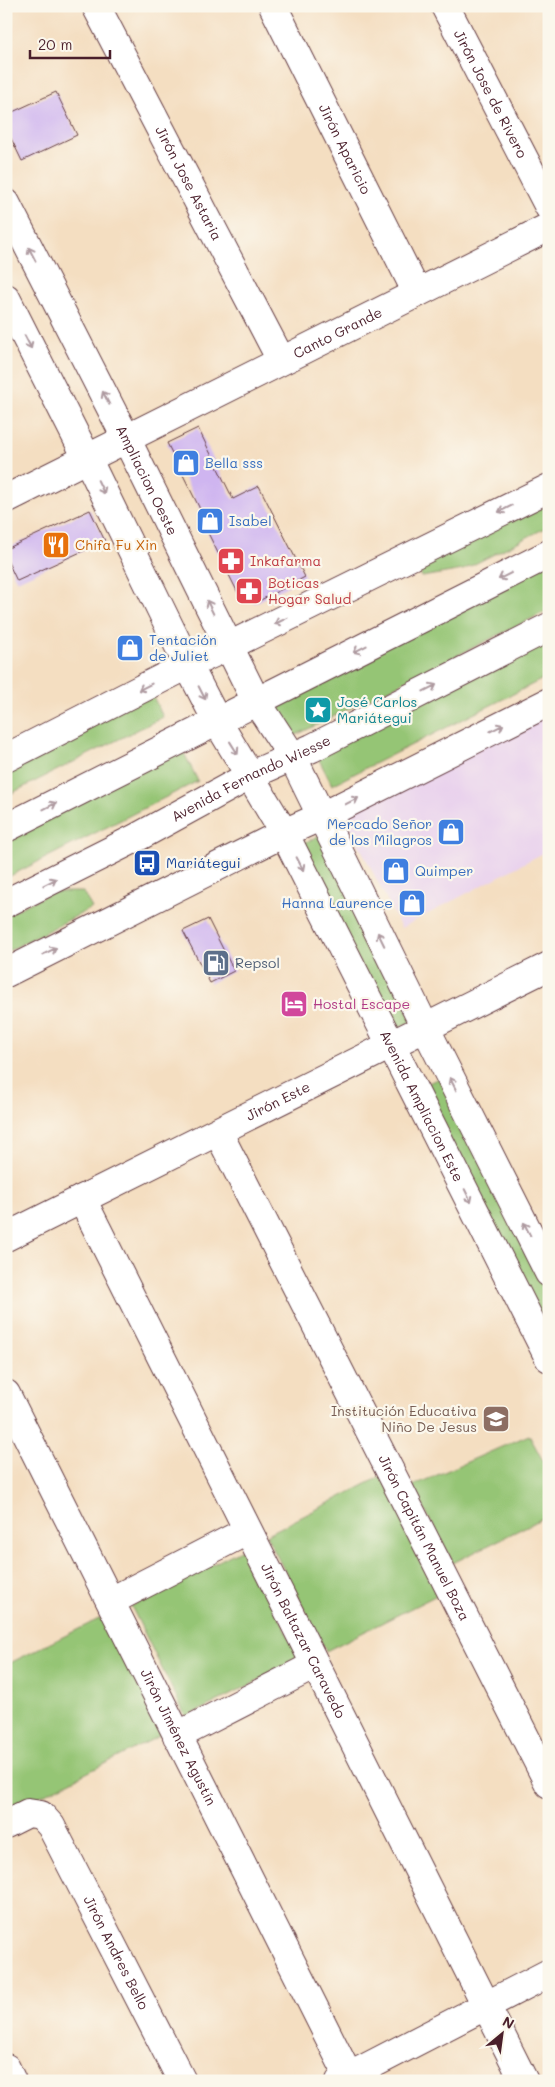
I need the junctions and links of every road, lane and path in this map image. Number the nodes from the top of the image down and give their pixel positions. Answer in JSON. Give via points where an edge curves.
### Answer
{"nodes":[{"id":1,"x":96,"y":6,"type":"edge"},
{"id":2,"x":273,"y":6,"type":"edge"},
{"id":3,"x":445,"y":6,"type":"edge"},
{"id":4,"x":6,"y":203,"type":"edge"},
{"id":5,"x":549,"y":207,"type":"edge"},
{"id":6,"x":549,"y":226,"type":"edge"},
{"id":7,"x":417,"y":293,"type":"junction"},
{"id":8,"x":6,"y":298,"type":"edge"},
{"id":9,"x":280,"y":360,"type":"junction"},
{"id":10,"x":126,"y":438,"type":"junction"},
{"id":11,"x":87,"y":458,"type":"junction"},
{"id":12,"x":549,"y":488,"type":"edge"},
{"id":13,"x":6,"y":499,"type":"edge"},
{"id":14,"x":549,"y":554,"type":"edge"},
{"id":15,"x":549,"y":627,"type":"edge"},
{"id":16,"x":229,"y":646,"type":"junction"},
{"id":17,"x":188,"y":665,"type":"junction"},
{"id":18,"x":256,"y":701,"type":"junction"},
{"id":19,"x":549,"y":702,"type":"edge"},
{"id":20,"x":217,"y":721,"type":"junction"},
{"id":21,"x":292,"y":756,"type":"junction"},
{"id":22,"x":6,"y":758,"type":"edge"},
{"id":23,"x":251,"y":775,"type":"junction"},
{"id":24,"x":322,"y":816,"type":"junction"},
{"id":25,"x":6,"y":828,"type":"edge"},
{"id":26,"x":284,"y":833,"type":"junction"},
{"id":27,"x":6,"y":904,"type":"edge"},
{"id":28,"x":549,"y":966,"type":"edge"},
{"id":29,"x":6,"y":973,"type":"edge"},
{"id":30,"x":424,"y":1027,"type":"junction"},
{"id":31,"x":392,"y":1044,"type":"junction"},
{"id":32,"x":218,"y":1132,"type":"junction"},
{"id":33,"x":82,"y":1200,"type":"junction"},
{"id":34,"x":6,"y":1237,"type":"edge"},
{"id":35,"x":549,"y":1273,"type":"edge"},
{"id":36,"x":549,"y":1358,"type":"edge"},
{"id":37,"x":6,"y":1394,"type":"edge"},
{"id":38,"x":247,"y":1531,"type":"junction"},
{"id":39,"x":112,"y":1601,"type":"junction"},
{"id":40,"x":315,"y":1665,"type":"junction"},
{"id":41,"x":177,"y":1736,"type":"junction"},
{"id":42,"x":549,"y":1784,"type":"edge"},
{"id":43,"x":6,"y":1824,"type":"edge"},
{"id":44,"x":549,"y":1973,"type":"edge"},
{"id":45,"x":487,"y":2004,"type":"junction"},
{"id":46,"x":6,"y":2068,"type":"edge"},
{"id":47,"x":347,"y":2079,"type":"edge"},
{"id":48,"x":12,"y":2081,"type":"edge"},
{"id":49,"x":182,"y":2081,"type":"edge"},
{"id":50,"x":524,"y":2081,"type":"edge"}],
"edges":[{"from":1,"to":9,"type":"street","name":"Jirón Jose Astaria"},
{"from":2,"to":7,"type":"street","name":"Jirón Aparicio"},
{"from":3,"to":5,"type":"street","name":"Jirón Jose de Rivero"},
{"from":10,"to":4,"type":"street","name":"Ampliacion Oeste","one_way":true},
{"from":6,"to":7,"type":"street","name":"Canto Grande"},
{"from":7,"to":9,"type":"street","name":"Canto Grande"},
{"from":8,"to":11,"type":"street","one_way":true},
{"from":9,"to":10,"type":"street","name":"Canto Grande"},
{"from":10,"to":11,"type":"street","name":"Canto Grande"},
{"from":16,"to":10,"type":"street","name":"Ampliacion Oeste","one_way":true},
{"from":11,"to":13,"type":"street","name":"Canto Grande"},
{"from":11,"to":17,"type":"street","one_way":true},
{"from":12,"to":16,"type":"street","one_way":true},
{"from":14,"to":18,"type":"street","one_way":true},
{"from":21,"to":15,"type":"street","name":"Avenida Fernando Wiesse","one_way":true},
{"from":16,"to":17,"type":"street"},
{"from":16,"to":18,"type":"street","name":"Ampliacion Oeste"},
{"from":17,"to":20,"type":"street","one_way":true},
{"from":17,"to":22,"type":"street","one_way":true},
{"from":18,"to":20,"type":"street"},
{"from":18,"to":21,"type":"street","name":"Ampliacion Oeste"},
{"from":24,"to":19,"type":"street","one_way":true},
{"from":20,"to":23,"type":"street","one_way":true},
{"from":25,"to":20,"type":"street","one_way":true},
{"from":21,"to":23,"type":"street","name":"Avenida Fernando Wiesse"},
{"from":21,"to":24,"type":"street"},
{"from":23,"to":26,"type":"street","name":"Avenida Ampliacion Este"},
{"from":27,"to":23,"type":"street","name":"Avenida Fernando Wiesse","one_way":true},
{"from":24,"to":26,"type":"street"},
{"from":30,"to":24,"type":"street","one_way":true},
{"from":29,"to":26,"type":"street","one_way":true},
{"from":26,"to":31,"type":"street","name":"Avenida Ampliacion Este","one_way":true},
{"from":28,"to":30,"type":"street","name":"Jirón Este"},
{"from":30,"to":31,"type":"street","name":"Jirón Este"},
{"from":35,"to":30,"type":"street","one_way":true},
{"from":31,"to":32,"type":"street","name":"Jirón Este"},
{"from":31,"to":36,"type":"street","name":"Avenida Ampliacion Este","one_way":true},
{"from":32,"to":33,"type":"street","name":"Jirón Este"},
{"from":32,"to":42,"type":"street","name":"Jirón Capitán Manuel Boza"},
{"from":33,"to":34,"type":"street","name":"Jirón Este"},
{"from":33,"to":38,"type":"street","name":"Jirón Baltazar Caravedo"},
{"from":37,"to":39,"type":"street","name":"Jirón Jiménez Agustín"},
{"from":38,"to":39,"type":"street"},
{"from":38,"to":40,"type":"street","name":"Jirón Baltazar Caravedo"},
{"from":39,"to":41,"type":"street","name":"Jirón Jiménez Agustín"},
{"from":40,"to":41,"type":"street"},
{"from":40,"to":45,"type":"street","name":"Jirón Baltazar Caravedo"},
{"from":41,"to":47,"type":"street","name":"Jirón Jiménez Agustín"},
{"from":43,"to":49,"type":"street","name":"Jirón Andres Bello","via":[[28,1813],[41,1814],[51,1826]]},
{"from":44,"to":45,"type":"street"},
{"from":45,"to":47,"type":"street"},
{"from":45,"to":50,"type":"street","name":"Jirón Baltazar Caravedo"},
{"from":46,"to":48,"type":"street"}]}
